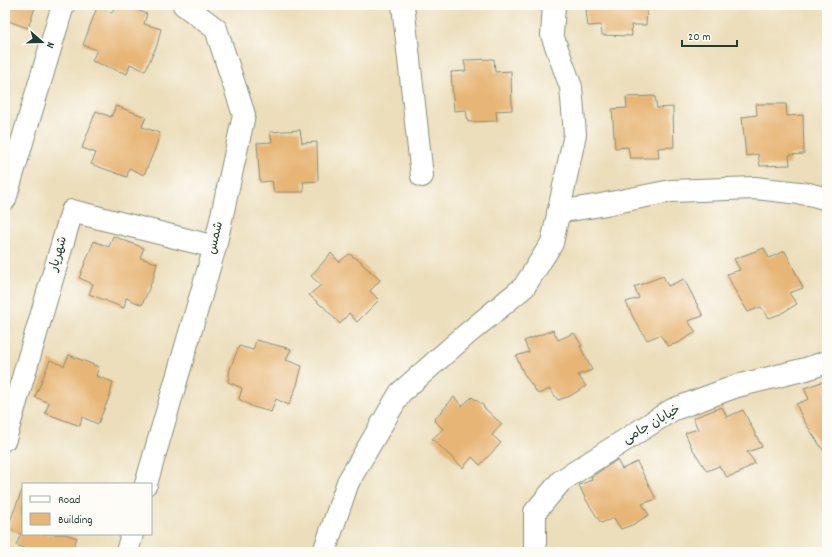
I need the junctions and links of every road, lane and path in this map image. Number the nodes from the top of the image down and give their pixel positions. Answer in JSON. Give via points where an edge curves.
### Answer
{"nodes":[{"id":1,"x":63,"y":5,"type":"edge"},
{"id":2,"x":184,"y":5,"type":"edge"},
{"id":3,"x":403,"y":5,"type":"edge"},
{"id":4,"x":554,"y":5,"type":"edge"},
{"id":5,"x":422,"y":176,"type":"dead end"},
{"id":6,"x":5,"y":199,"type":"edge"},
{"id":7,"x":827,"y":199,"type":"edge"},
{"id":8,"x":558,"y":212,"type":"junction"},
{"id":9,"x":215,"y":247,"type":"junction"},
{"id":10,"x":827,"y":362,"type":"edge"},
{"id":11,"x":5,"y":439,"type":"edge"},
{"id":12,"x":146,"y":483,"type":"edge"},
{"id":13,"x":132,"y":535,"type":"edge"},
{"id":14,"x":128,"y":552,"type":"edge"},
{"id":15,"x":324,"y":552,"type":"edge"},
{"id":16,"x":535,"y":552,"type":"edge"}],
"edges":[{"from":1,"to":6,"type":"street"},
{"from":2,"to":9,"type":"street","name":"شمس","via":[[216,29],[244,115]]},
{"from":3,"to":5,"type":"street"},
{"from":4,"to":8,"type":"street","via":[[552,35],[571,87],[575,134]]},
{"from":7,"to":8,"type":"street","via":[[809,194],[755,188],[671,191]]},
{"from":8,"to":15,"type":"street","via":[[552,243],[524,287],[400,393],[348,482]]},
{"from":9,"to":11,"type":"street","name":"شهریار","via":[[72,211]]},
{"from":9,"to":12,"type":"street","name":"شمس"},
{"from":10,"to":16,"type":"street","name":"خیابان جامی","via":[[737,386],[672,410],[561,481],[535,512]]},
{"from":13,"to":14,"type":"street"}]}
